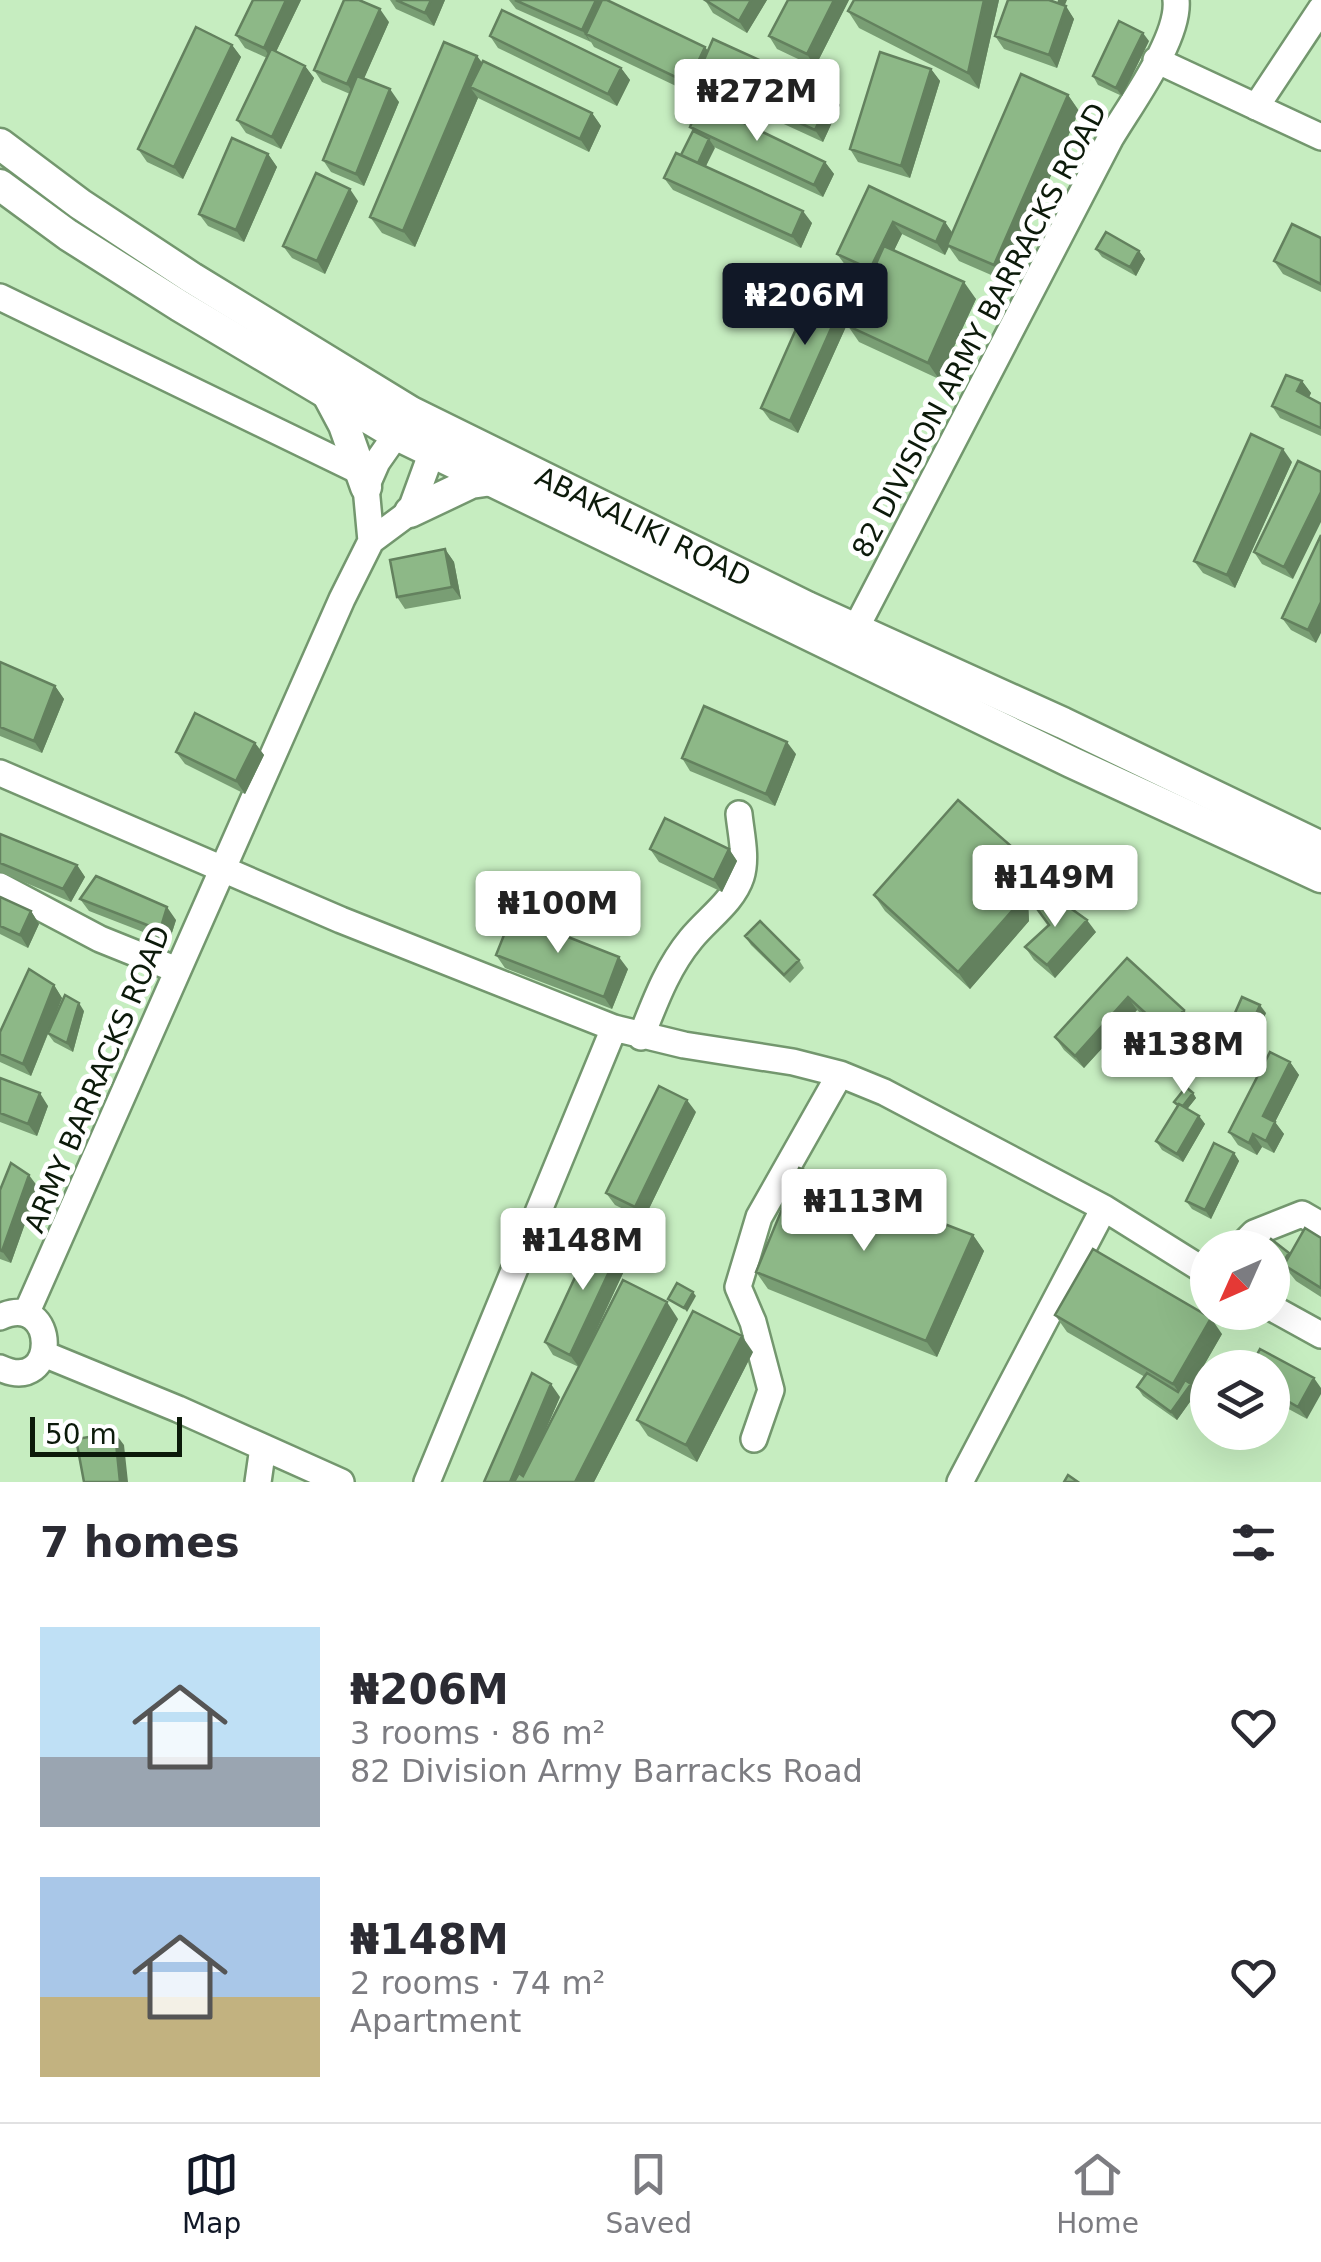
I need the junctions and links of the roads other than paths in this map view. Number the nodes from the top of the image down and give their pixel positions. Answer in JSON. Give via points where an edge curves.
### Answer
{"nodes":[{"id":1,"x":1176,"y":0,"type":"edge"},
{"id":2,"x":1321,"y":9,"type":"edge"},
{"id":3,"x":1156,"y":60,"type":"junction"},
{"id":4,"x":1256,"y":107,"type":"junction"},
{"id":5,"x":1321,"y":138,"type":"edge"},
{"id":6,"x":0,"y":144,"type":"edge"},
{"id":7,"x":0,"y":186,"type":"edge"},
{"id":8,"x":0,"y":297,"type":"edge"},
{"id":9,"x":327,"y":392,"type":"junction"},
{"id":10,"x":404,"y":424,"type":"junction"},
{"id":11,"x":436,"y":439,"type":"junction"},
{"id":12,"x":364,"y":479,"type":"junction"},
{"id":13,"x":492,"y":480,"type":"junction"},
{"id":14,"x":410,"y":512,"type":"junction"},
{"id":15,"x":372,"y":541,"type":"junction"},
{"id":16,"x":856,"y":628,"type":"junction"},
{"id":17,"x":0,"y":773,"type":"edge"},
{"id":18,"x":738,"y":814,"type":"dead end"},
{"id":19,"x":1321,"y":848,"type":"edge"},
{"id":20,"x":224,"y":869,"type":"junction"},
{"id":21,"x":1321,"y":877,"type":"edge"},
{"id":22,"x":0,"y":886,"type":"edge"},
{"id":23,"x":177,"y":970,"type":"junction"},
{"id":24,"x":614,"y":1028,"type":"junction"},
{"id":25,"x":641,"y":1037,"type":"junction"},
{"id":26,"x":840,"y":1074,"type":"junction"},
{"id":27,"x":1104,"y":1208,"type":"junction"},
{"id":28,"x":1321,"y":1225,"type":"edge"},
{"id":29,"x":1262,"y":1230,"type":"edge"},
{"id":30,"x":1190,"y":1262,"type":"edge"},
{"id":31,"x":13,"y":1316,"type":"edge"},
{"id":32,"x":1290,"y":1318,"type":"edge"},
{"id":33,"x":1321,"y":1335,"type":"edge"},
{"id":34,"x":44,"y":1354,"type":"junction"},
{"id":35,"x":1,"y":1373,"type":"edge"},
{"id":36,"x":754,"y":1439,"type":"dead end"},
{"id":37,"x":263,"y":1447,"type":"junction"},
{"id":38,"x":258,"y":1482,"type":"edge"},
{"id":39,"x":341,"y":1482,"type":"edge"},
{"id":40,"x":427,"y":1482,"type":"edge"},
{"id":41,"x":960,"y":1482,"type":"edge"}],
"edges":[{"from":1,"to":3,"type":"street","name":"82 DIVISION ARMY BARRACKS ROAD","via":[[1174,22]]},
{"from":2,"to":4,"type":"street"},
{"from":3,"to":4,"type":"street"},
{"from":3,"to":16,"type":"street","name":"82 DIVISION ARMY BARRACKS ROAD"},
{"from":4,"to":5,"type":"street"},
{"from":6,"to":10,"type":"main road","name":"ABAKALIKI ROAD"},
{"from":7,"to":9,"type":"main road","name":"ABAKALIKI ROAD","via":[[180,306]]},
{"from":8,"to":12,"type":"street"},
{"from":9,"to":10,"type":"main road","name":"ABAKALIKI ROAD"},
{"from":9,"to":12,"type":"main road"},
{"from":10,"to":11,"type":"main road","name":"ABAKALIKI ROAD"},
{"from":10,"to":12,"type":"street"},
{"from":11,"to":13,"type":"main road","name":"ABAKALIKI ROAD"},
{"from":11,"to":14,"type":"street"},
{"from":11,"to":16,"type":"main road","name":"ABAKALIKI ROAD"},
{"from":12,"to":15,"type":"street"},
{"from":13,"to":14,"type":"main road"},
{"from":13,"to":21,"type":"main road","name":"ABAKALIKI ROAD"},
{"from":14,"to":15,"type":"street","name":"ARMY BARRACKS ROAD"},
{"from":15,"to":20,"type":"street","name":"ARMY BARRACKS ROAD"},
{"from":16,"to":19,"type":"main road","name":"ABAKALIKI ROAD"},
{"from":17,"to":20,"type":"street"},
{"from":18,"to":25,"type":"street","via":[[741,878],[673,964]]},
{"from":20,"to":23,"type":"street","name":"ARMY BARRACKS ROAD"},
{"from":20,"to":24,"type":"street"},
{"from":22,"to":23,"type":"street","via":[[100,939]]},
{"from":23,"to":31,"type":"street","name":"ARMY BARRACKS ROAD"},
{"from":24,"to":25,"type":"street"},
{"from":24,"to":40,"type":"street"},
{"from":25,"to":26,"type":"street"},
{"from":26,"to":27,"type":"street"},
{"from":26,"to":36,"type":"street","via":[[759,1218],[738,1287],[771,1390]]},
{"from":27,"to":30,"type":"street"},
{"from":27,"to":41,"type":"street"},
{"from":28,"to":29,"type":"street","via":[[1302,1214]]},
{"from":31,"to":34,"type":"street","via":[[43,1331]]},
{"from":32,"to":33,"type":"street"},
{"from":34,"to":35,"type":"street","via":[[28,1371]]},
{"from":34,"to":37,"type":"street"},
{"from":37,"to":38,"type":"street"},
{"from":37,"to":39,"type":"street"}]}
